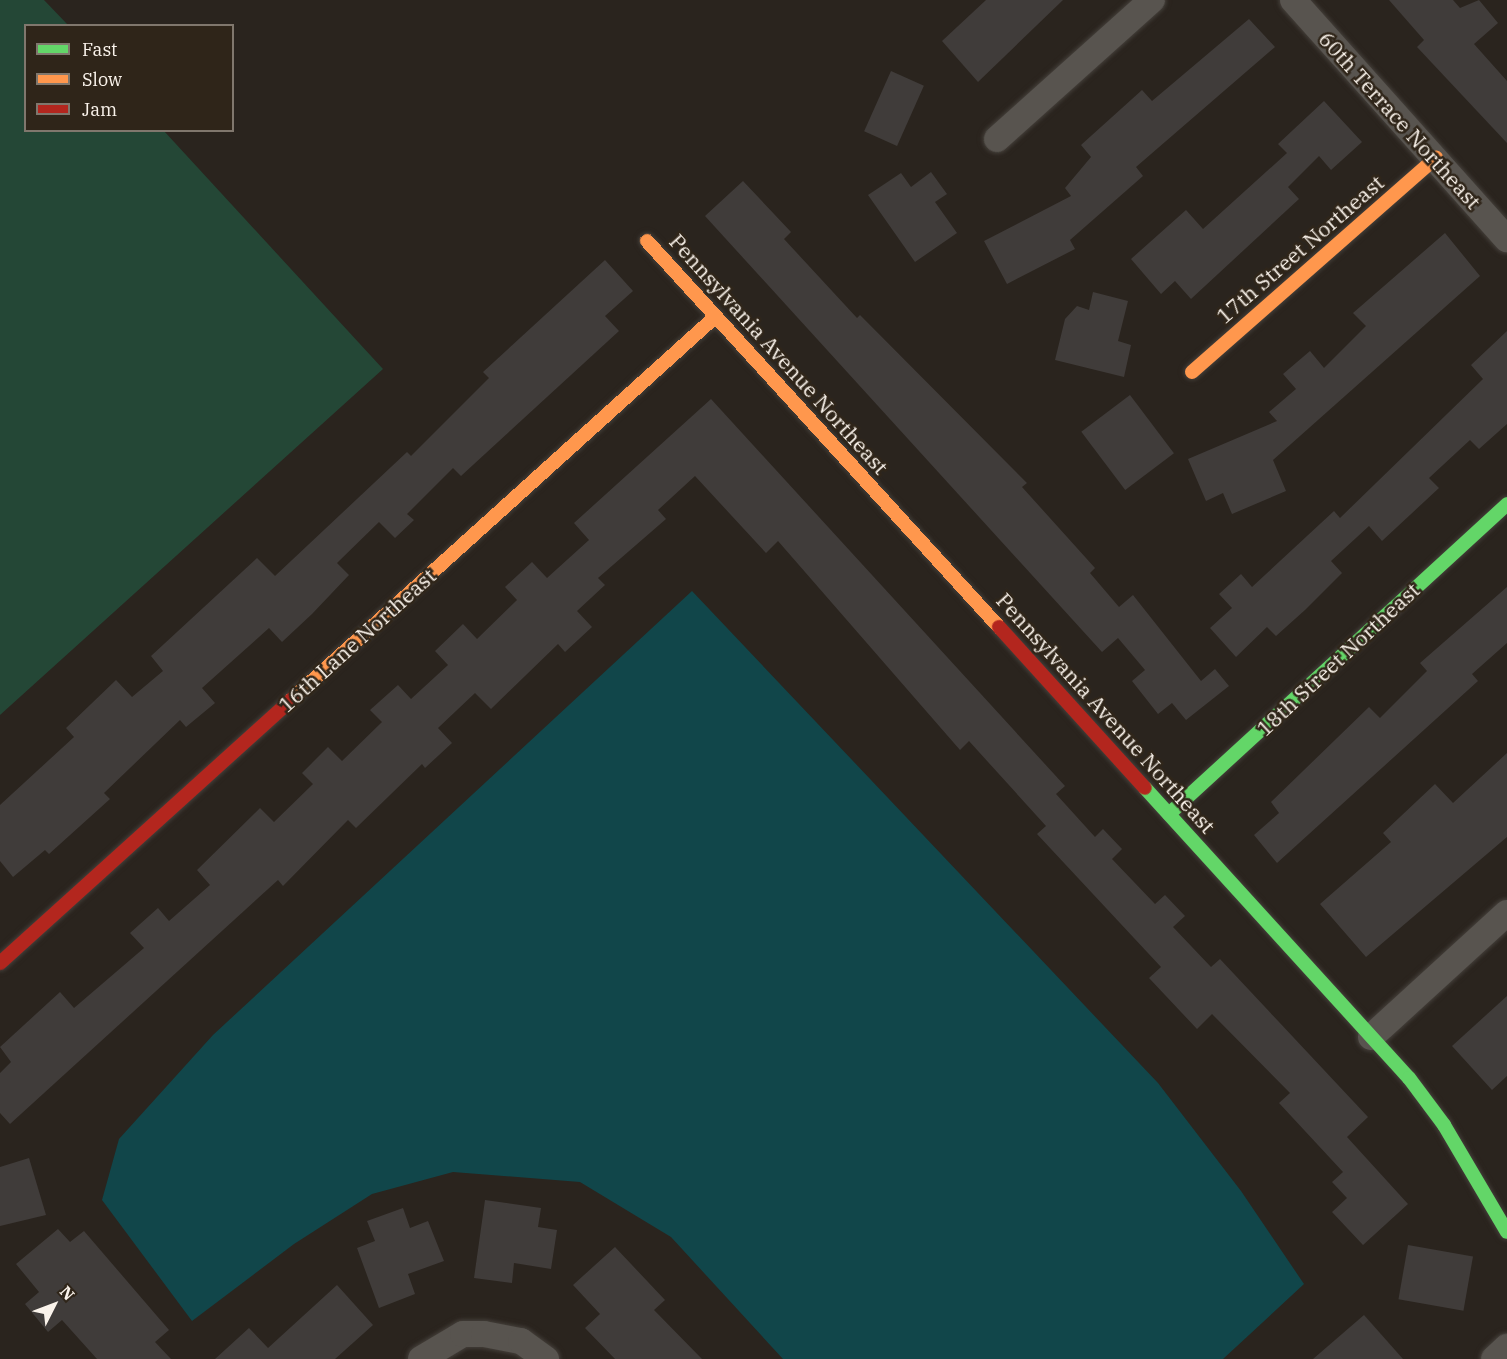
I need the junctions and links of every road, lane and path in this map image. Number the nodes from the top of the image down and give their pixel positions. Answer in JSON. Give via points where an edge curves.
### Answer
{"nodes":[{"id":1,"x":1152,"y":0,"type":"edge"},
{"id":2,"x":1293,"y":0,"type":"edge"},
{"id":3,"x":997,"y":139,"type":"dead end"},
{"id":4,"x":1436,"y":158,"type":"junction"},
{"id":5,"x":1507,"y":239,"type":"edge"},
{"id":6,"x":647,"y":241,"type":"dead end"},
{"id":7,"x":715,"y":317,"type":"junction"},
{"id":8,"x":1192,"y":372,"type":"dead end"},
{"id":9,"x":1507,"y":504,"type":"edge"},
{"id":10,"x":1169,"y":814,"type":"junction"},
{"id":11,"x":1507,"y":913,"type":"edge"},
{"id":12,"x":0,"y":963,"type":"edge"},
{"id":13,"x":1371,"y":1037,"type":"junction"},
{"id":14,"x":1507,"y":1233,"type":"edge"},
{"id":15,"x":1507,"y":1347,"type":"edge"},
{"id":16,"x":544,"y":1357,"type":"edge"},
{"id":17,"x":421,"y":1359,"type":"edge"},
{"id":18,"x":1494,"y":1359,"type":"edge"}],
"edges":[{"from":1,"to":3,"type":"street"},
{"from":2,"to":4,"type":"street","name":"60th Terrace Northeast"},
{"from":4,"to":5,"type":"street","name":"60th Terrace Northeast"},
{"from":4,"to":8,"type":"street","name":"17th Street Northeast"},
{"from":6,"to":7,"type":"street","name":"Pennsylvania Avenue Northeast"},
{"from":7,"to":10,"type":"street","name":"Pennsylvania Avenue Northeast"},
{"from":7,"to":12,"type":"street","name":"16th Lane Northeast"},
{"from":9,"to":10,"type":"street","name":"18th Street Northeast"},
{"from":10,"to":13,"type":"street","name":"Pennsylvania Avenue Northeast"},
{"from":11,"to":13,"type":"street"},
{"from":13,"to":14,"type":"street","name":"Pennsylvania Avenue Northeast","via":[[1444,1125]]},
{"from":15,"to":18,"type":"street"},
{"from":16,"to":17,"type":"street","via":[[522,1341],[464,1334]]}]}
